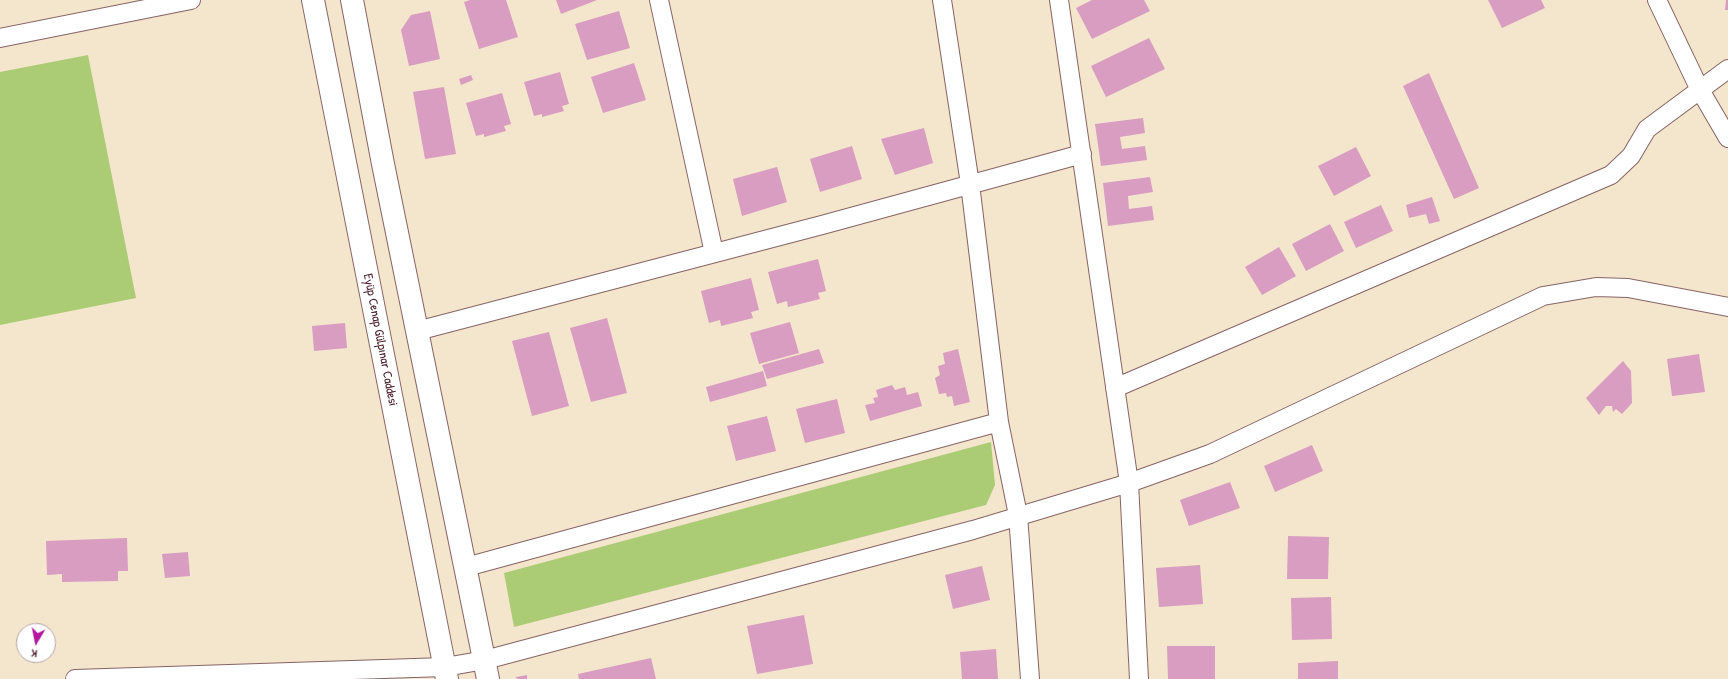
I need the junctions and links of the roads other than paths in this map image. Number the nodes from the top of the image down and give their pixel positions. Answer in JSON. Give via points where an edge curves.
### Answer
{"nodes":[{"id":1,"x":191,"y":0,"type":"edge"},
{"id":2,"x":313,"y":0,"type":"edge"},
{"id":3,"x":352,"y":0,"type":"edge"},
{"id":4,"x":659,"y":0,"type":"edge"},
{"id":5,"x":942,"y":0,"type":"edge"},
{"id":6,"x":1059,"y":0,"type":"edge"},
{"id":7,"x":1657,"y":0,"type":"edge"},
{"id":8,"x":0,"y":38,"type":"edge"},
{"id":9,"x":1728,"y":69,"type":"edge"},
{"id":10,"x":1700,"y":90,"type":"junction"},
{"id":11,"x":1728,"y":138,"type":"edge"},
{"id":12,"x":1082,"y":154,"type":"junction"},
{"id":13,"x":970,"y":184,"type":"junction"},
{"id":14,"x":714,"y":253,"type":"junction"},
{"id":15,"x":1728,"y":307,"type":"edge"},
{"id":16,"x":417,"y":331,"type":"junction"},
{"id":17,"x":1115,"y":388,"type":"junction"},
{"id":18,"x":999,"y":422,"type":"junction"},
{"id":19,"x":1129,"y":483,"type":"junction"},
{"id":20,"x":1018,"y":515,"type":"junction"},
{"id":21,"x":466,"y":567,"type":"junction"},
{"id":22,"x":487,"y":669,"type":"edge"},
{"id":23,"x":446,"y":673,"type":"edge"},
{"id":24,"x":75,"y":679,"type":"edge"},
{"id":25,"x":1030,"y":679,"type":"edge"},
{"id":26,"x":1139,"y":679,"type":"edge"}],
"edges":[{"from":1,"to":8,"type":"street"},
{"from":2,"to":23,"type":"main road","name":"Eyüp Cenap Gülpınar Caddesi"},
{"from":3,"to":16,"type":"main road"},
{"from":4,"to":14,"type":"street"},
{"from":5,"to":13,"type":"street"},
{"from":6,"to":12,"type":"street"},
{"from":7,"to":10,"type":"street"},
{"from":9,"to":10,"type":"street"},
{"from":10,"to":11,"type":"street"},
{"from":10,"to":17,"type":"street","via":[[1647,129],[1631,156],[1611,175]]},
{"from":12,"to":13,"type":"street"},
{"from":12,"to":17,"type":"street"},
{"from":13,"to":14,"type":"street"},
{"from":13,"to":18,"type":"street"},
{"from":14,"to":16,"type":"street"},
{"from":15,"to":19,"type":"street","via":[[1628,288],[1596,287],[1543,296],[1210,454]]},
{"from":16,"to":21,"type":"main road"},
{"from":17,"to":19,"type":"street"},
{"from":18,"to":20,"type":"street"},
{"from":18,"to":21,"type":"street"},
{"from":19,"to":20,"type":"street"},
{"from":19,"to":26,"type":"street"},
{"from":20,"to":22,"type":"street"},
{"from":20,"to":25,"type":"street"},
{"from":21,"to":22,"type":"main road"},
{"from":22,"to":23,"type":"street"},
{"from":23,"to":24,"type":"street"}]}
